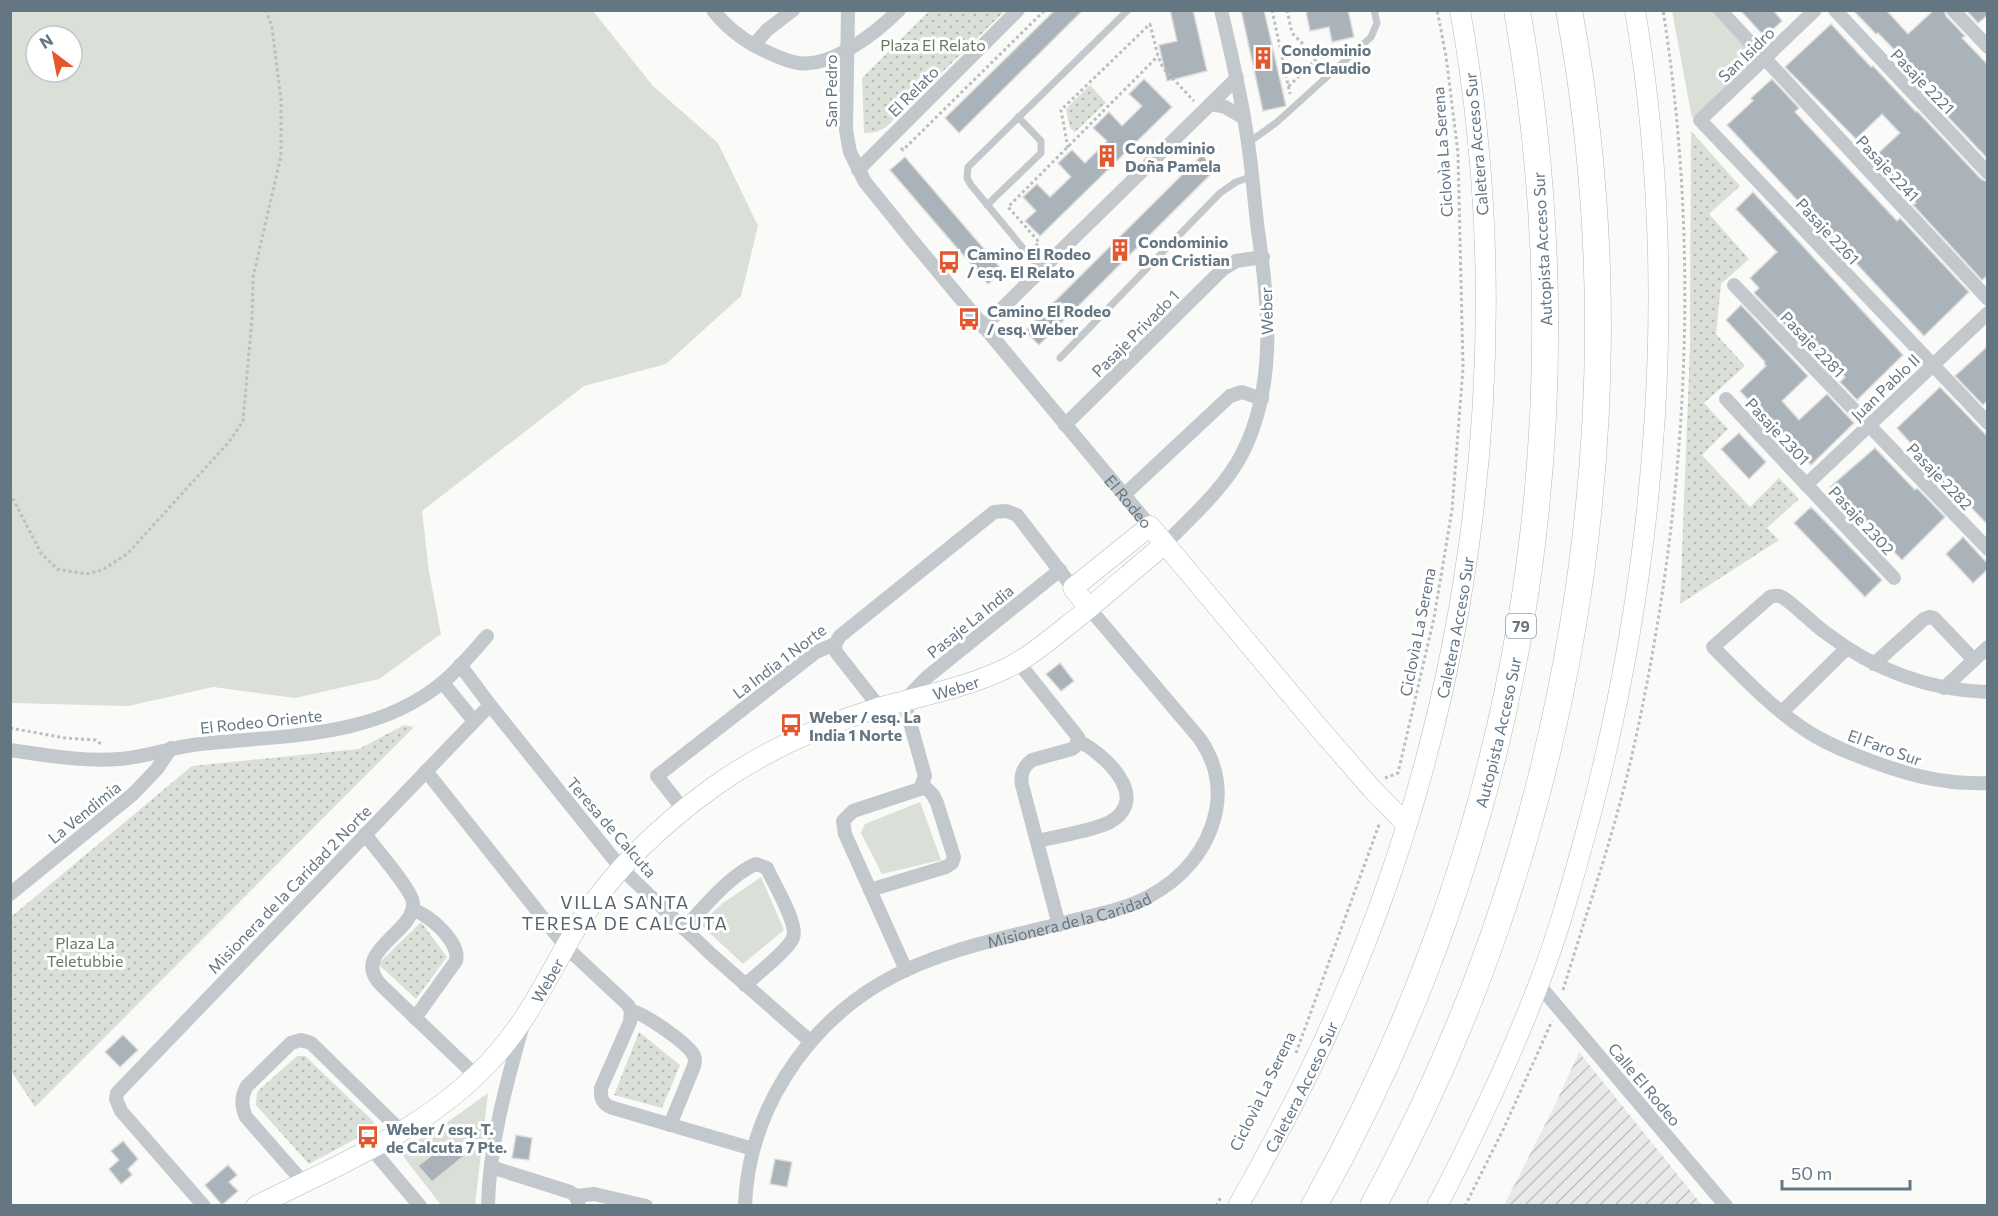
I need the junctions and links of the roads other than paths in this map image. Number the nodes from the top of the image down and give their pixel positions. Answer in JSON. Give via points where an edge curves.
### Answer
{"nodes":[{"id":1,"x":713,"y":10,"type":"edge"},
{"id":2,"x":794,"y":10,"type":"edge"},
{"id":3,"x":848,"y":10,"type":"edge"},
{"id":4,"x":899,"y":10,"type":"edge"},
{"id":5,"x":1018,"y":10,"type":"edge"},
{"id":6,"x":1128,"y":10,"type":"edge"},
{"id":7,"x":1221,"y":10,"type":"edge"},
{"id":8,"x":1374,"y":10,"type":"edge"},
{"id":9,"x":1460,"y":10,"type":"edge"},
{"id":10,"x":1517,"y":10,"type":"edge"},
{"id":11,"x":1569,"y":10,"type":"edge"},
{"id":12,"x":1635,"y":10,"type":"edge"},
{"id":13,"x":1720,"y":10,"type":"edge"},
{"id":14,"x":1815,"y":10,"type":"edge"},
{"id":15,"x":1835,"y":10,"type":"edge"},
{"id":16,"x":1953,"y":10,"type":"edge"},
{"id":17,"x":754,"y":45,"type":"junction"},
{"id":18,"x":1988,"y":47,"type":"edge"},
{"id":19,"x":847,"y":51,"type":"junction"},
{"id":20,"x":1764,"y":59,"type":"junction"},
{"id":21,"x":1237,"y":78,"type":"junction"},
{"id":22,"x":1207,"y":108,"type":"junction"},
{"id":23,"x":1018,"y":117,"type":"junction"},
{"id":24,"x":1244,"y":118,"type":"junction"},
{"id":25,"x":1700,"y":120,"type":"joint"},
{"id":26,"x":1248,"y":143,"type":"junction"},
{"id":27,"x":858,"y":170,"type":"junction"},
{"id":28,"x":1988,"y":173,"type":"edge"},
{"id":29,"x":1253,"y":176,"type":"junction"},
{"id":30,"x":987,"y":205,"type":"junction"},
{"id":31,"x":1263,"y":257,"type":"junction"},
{"id":32,"x":1041,"y":270,"type":"junction"},
{"id":33,"x":1734,"y":285,"type":"dead end"},
{"id":34,"x":1988,"y":299,"type":"edge"},
{"id":35,"x":1988,"y":313,"type":"edge"},
{"id":36,"x":983,"y":327,"type":"junction"},
{"id":37,"x":1060,"y":358,"type":"dead end"},
{"id":38,"x":1932,"y":365,"type":"junction"},
{"id":39,"x":1262,"y":399,"type":"junction"},
{"id":40,"x":1726,"y":399,"type":"dead end"},
{"id":41,"x":1988,"y":423,"type":"edge"},
{"id":42,"x":1869,"y":425,"type":"junction"},
{"id":43,"x":1065,"y":426,"type":"junction"},
{"id":44,"x":1806,"y":485,"type":"junction"},
{"id":45,"x":1124,"y":495,"type":"junction"},
{"id":46,"x":1150,"y":526,"type":"junction"},
{"id":47,"x":1165,"y":544,"type":"junction"},
{"id":48,"x":1988,"y":549,"type":"edge"},
{"id":49,"x":1060,"y":570,"type":"junction"},
{"id":50,"x":1893,"y":578,"type":"dead end"},
{"id":51,"x":1073,"y":588,"type":"junction"},
{"id":52,"x":1089,"y":608,"type":"junction"},
{"id":53,"x":487,"y":636,"type":"dead end"},
{"id":54,"x":835,"y":644,"type":"junction"},
{"id":55,"x":1988,"y":647,"type":"edge"},
{"id":56,"x":1846,"y":648,"type":"junction"},
{"id":57,"x":1974,"y":660,"type":"junction"},
{"id":58,"x":1018,"y":662,"type":"junction"},
{"id":59,"x":1874,"y":664,"type":"junction"},
{"id":60,"x":460,"y":665,"type":"junction"},
{"id":61,"x":443,"y":683,"type":"junction"},
{"id":62,"x":1944,"y":688,"type":"junction"},
{"id":63,"x":1988,"y":692,"type":"edge"},
{"id":64,"x":904,"y":701,"type":"junction"},
{"id":65,"x":490,"y":705,"type":"junction"},
{"id":66,"x":880,"y":708,"type":"junction"},
{"id":67,"x":1782,"y":712,"type":"junction"},
{"id":68,"x":474,"y":721,"type":"junction"},
{"id":69,"x":1078,"y":741,"type":"junction"},
{"id":70,"x":171,"y":748,"type":"junction"},
{"id":71,"x":10,"y":750,"type":"edge"},
{"id":72,"x":426,"y":771,"type":"junction"},
{"id":73,"x":1988,"y":783,"type":"edge"},
{"id":74,"x":923,"y":785,"type":"junction"},
{"id":75,"x":683,"y":809,"type":"junction"},
{"id":76,"x":1406,"y":824,"type":"junction"},
{"id":77,"x":365,"y":834,"type":"junction"},
{"id":78,"x":1037,"y":841,"type":"junction"},
{"id":79,"x":621,"y":868,"type":"junction"},
{"id":80,"x":870,"y":890,"type":"junction"},
{"id":81,"x":10,"y":894,"type":"edge"},
{"id":82,"x":413,"y":910,"type":"junction"},
{"id":83,"x":1059,"y":924,"type":"junction"},
{"id":84,"x":684,"y":930,"type":"junction"},
{"id":85,"x":566,"y":947,"type":"junction"},
{"id":86,"x":906,"y":970,"type":"junction"},
{"id":87,"x":745,"y":985,"type":"junction"},
{"id":88,"x":1539,"y":985,"type":"junction"},
{"id":89,"x":631,"y":1011,"type":"junction"},
{"id":90,"x":415,"y":1018,"type":"junction"},
{"id":91,"x":524,"y":1020,"type":"junction"},
{"id":92,"x":810,"y":1042,"type":"junction"},
{"id":93,"x":476,"y":1076,"type":"junction"},
{"id":94,"x":670,"y":1125,"type":"junction"},
{"id":95,"x":402,"y":1132,"type":"junction"},
{"id":96,"x":371,"y":1148,"type":"junction"},
{"id":97,"x":753,"y":1149,"type":"junction"},
{"id":98,"x":491,"y":1167,"type":"junction"},
{"id":99,"x":303,"y":1182,"type":"junction"},
{"id":100,"x":578,"y":1201,"type":"edge"},
{"id":101,"x":1229,"y":1201,"type":"edge"},
{"id":102,"x":204,"y":1206,"type":"edge"},
{"id":103,"x":256,"y":1206,"type":"edge"},
{"id":104,"x":420,"y":1206,"type":"edge"},
{"id":105,"x":488,"y":1206,"type":"edge"},
{"id":106,"x":646,"y":1206,"type":"edge"},
{"id":107,"x":745,"y":1206,"type":"edge"},
{"id":108,"x":1314,"y":1206,"type":"edge"},
{"id":109,"x":1373,"y":1206,"type":"edge"},
{"id":110,"x":1437,"y":1206,"type":"edge"},
{"id":111,"x":1726,"y":1206,"type":"edge"}],
"edges":[{"from":1,"to":17,"type":"street"},
{"from":2,"to":17,"type":"street"},
{"from":3,"to":19,"type":"street","name":"San Pedro"},
{"from":4,"to":19,"type":"street"},
{"from":5,"to":27,"type":"street","name":"El Relato"},
{"from":6,"to":23,"type":"lane"},
{"from":7,"to":21,"type":"street","name":"Weber"},
{"from":8,"to":26,"type":"lane","via":[[1377,23],[1371,37]]},
{"from":9,"to":76,"type":"main road","name":"Caletera Acceso Sur","via":[[1475,115],[1483,217],[1479,435],[1468,547],[1449,655]]},
{"from":10,"to":108,"type":"highway","name":"Autopista Acceso Sur","number":"79","via":[[1538,165],[1546,307],[1539,480],[1526,597],[1484,796],[1454,893],[1386,1065]]},
{"from":11,"to":109,"type":"highway","via":[[1589,162],[1597,302],[1593,446],[1573,627],[1539,786],[1494,934],[1445,1058]]},
{"from":12,"to":88,"type":"main road","via":[[1651,127],[1656,211],[1656,370],[1648,495],[1633,616],[1611,733],[1567,899]]},
{"from":13,"to":20,"type":"street","name":"Pasaje 2241"},
{"from":14,"to":20,"type":"street","name":"San Isidro"},
{"from":15,"to":28,"type":"street","name":"Pasaje 2221"},
{"from":16,"to":18,"type":"street"},
{"from":17,"to":19,"type":"street","via":[[800,64],[826,60]]},
{"from":19,"to":27,"type":"street","name":"San Pedro","via":[[846,130]]},
{"from":20,"to":25,"type":"street","name":"San Isidro"},
{"from":20,"to":34,"type":"street","name":"Pasaje 2241"},
{"from":21,"to":22,"type":"street"},
{"from":21,"to":24,"type":"street","name":"Weber"},
{"from":22,"to":24,"type":"street","via":[[1225,107]]},
{"from":22,"to":32,"type":"street"},
{"from":23,"to":30,"type":"lane","via":[[968,167],[969,182]]},
{"from":23,"to":30,"type":"lane","via":[[1039,138],[1041,153]]},
{"from":24,"to":26,"type":"street","name":"Weber"},
{"from":25,"to":38,"type":"street","name":"Pasaje 2261"},
{"from":26,"to":29,"type":"street","name":"Weber"},
{"from":27,"to":36,"type":"street","name":"El Rodeo"},
{"from":29,"to":31,"type":"street","name":"Weber"},
{"from":29,"to":37,"type":"lane","via":[[1220,193]]},
{"from":30,"to":32,"type":"lane"},
{"from":31,"to":39,"type":"street","name":"Weber","via":[[1268,317]]},
{"from":31,"to":43,"type":"street","name":"Pasaje Privado 1","via":[[1241,259],[1223,269]]},
{"from":32,"to":36,"type":"street"},
{"from":33,"to":42,"type":"street","name":"Pasaje 2281"},
{"from":35,"to":38,"type":"street","name":"Juan Pablo II"},
{"from":36,"to":43,"type":"street","name":"El Rodeo"},
{"from":38,"to":41,"type":"street","name":"Pasaje 2261"},
{"from":38,"to":42,"type":"street","name":"Juan Pablo II"},
{"from":39,"to":45,"type":"street","via":[[1242,392],[1230,396]]},
{"from":39,"to":47,"type":"street","name":"Weber","via":[[1242,454],[1223,484]]},
{"from":40,"to":44,"type":"street","name":"Pasaje 2301"},
{"from":42,"to":44,"type":"street","name":"Juan Pablo II"},
{"from":42,"to":48,"type":"street","name":"Pasaje 2282"},
{"from":43,"to":45,"type":"street","name":"El Rodeo"},
{"from":44,"to":50,"type":"street","name":"Pasaje 2302"},
{"from":45,"to":46,"type":"street","name":"El Rodeo"},
{"from":46,"to":47,"type":"main road","name":"El Rodeo"},
{"from":46,"to":51,"type":"main road"},
{"from":47,"to":52,"type":"main road","name":"Weber"},
{"from":47,"to":76,"type":"main road","name":"El Rodeo","via":[[1319,728]]},
{"from":49,"to":51,"type":"street"},
{"from":49,"to":54,"type":"street","name":"La India 1 Norte","via":[[1022,519],[1006,511],[994,512]]},
{"from":49,"to":64,"type":"street","name":"Pasaje La India","via":[[926,678]]},
{"from":51,"to":52,"type":"main road","name":"Misionera de la Caridad"},
{"from":52,"to":58,"type":"main road","name":"Weber"},
{"from":52,"to":83,"type":"street","name":"Misionera de la Caridad","via":[[1206,748],[1215,770],[1218,796],[1202,848],[1173,881],[1131,905]]},
{"from":53,"to":60,"type":"street","name":"El Rodeo Oriente"},
{"from":54,"to":66,"type":"street","via":[[838,655]]},
{"from":54,"to":75,"type":"street","name":"La India 1 Norte","via":[[816,652],[657,776]]},
{"from":55,"to":57,"type":"street"},
{"from":56,"to":59,"type":"street"},
{"from":56,"to":67,"type":"street"},
{"from":56,"to":67,"type":"street","name":"El Faro Sur","via":[[1778,596],[1770,597],[1713,647]]},
{"from":57,"to":59,"type":"street","via":[[1930,617]]},
{"from":57,"to":62,"type":"street"},
{"from":58,"to":64,"type":"main road","name":"Weber","via":[[966,684]]},
{"from":58,"to":69,"type":"street","via":[[1077,733]]},
{"from":59,"to":62,"type":"street","via":[[1912,681]]},
{"from":60,"to":61,"type":"street","name":"El Rodeo Oriente"},
{"from":60,"to":65,"type":"street","name":"Teresa de Calcuta"},
{"from":61,"to":68,"type":"street"},
{"from":61,"to":70,"type":"street","name":"El Rodeo Oriente","via":[[397,710],[355,726],[308,735]]},
{"from":62,"to":63,"type":"street"},
{"from":64,"to":66,"type":"main road","name":"Weber"},
{"from":64,"to":74,"type":"street","via":[[924,772]]},
{"from":65,"to":68,"type":"street","name":"Misionera de la Caridad 2 Norte"},
{"from":65,"to":79,"type":"street","name":"Teresa de Calcuta"},
{"from":66,"to":75,"type":"main road","name":"Weber","via":[[782,746]]},
{"from":67,"to":73,"type":"street","name":"El Faro Sur","via":[[1817,738],[1904,773],[1949,782]]},
{"from":68,"to":72,"type":"street","name":"Misionera de la Caridad 2 Norte"},
{"from":69,"to":78,"type":"street","via":[[1072,749],[1032,760],[1024,769],[1021,779]]},
{"from":69,"to":78,"type":"street","via":[[1099,754],[1120,777],[1126,787],[1125,805],[1117,817],[1102,825]]},
{"from":70,"to":71,"type":"street","name":"El Rodeo Oriente","via":[[137,757],[90,760]]},
{"from":70,"to":81,"type":"street","name":"La Vendimia","via":[[133,794]]},
{"from":72,"to":77,"type":"street","name":"Misionera de la Caridad 2 Norte"},
{"from":72,"to":85,"type":"street"},
{"from":74,"to":80,"type":"street","via":[[917,791],[853,812],[843,821]]},
{"from":74,"to":80,"type":"street","via":[[937,803],[954,857],[952,863]]},
{"from":75,"to":79,"type":"main road","name":"Weber"},
{"from":76,"to":101,"type":"main road","name":"Caletera Acceso Sur","via":[[1343,999],[1294,1103]]},
{"from":77,"to":82,"type":"street","via":[[411,895]]},
{"from":77,"to":102,"type":"street","name":"Misionera de la Caridad 2 Norte","via":[[121,1087],[116,1099],[121,1111]]},
{"from":78,"to":83,"type":"street"},
{"from":79,"to":84,"type":"street","name":"Teresa de Calcuta"},
{"from":79,"to":85,"type":"main road","name":"Weber"},
{"from":80,"to":86,"type":"street"},
{"from":82,"to":90,"type":"street","via":[[375,955],[372,970],[376,981]]},
{"from":82,"to":90,"type":"street","via":[[429,917],[457,952],[456,961]]},
{"from":83,"to":86,"type":"street","name":"Misionera de la Caridad","via":[[950,953]]},
{"from":84,"to":87,"type":"street","name":"Teresa de Calcuta"},
{"from":84,"to":87,"type":"street","via":[[706,904],[741,874],[753,865],[764,866],[794,935]]},
{"from":85,"to":89,"type":"street"},
{"from":85,"to":91,"type":"main road","name":"Weber"},
{"from":86,"to":92,"type":"street","name":"Misionera de la Caridad","via":[[842,1011]]},
{"from":87,"to":92,"type":"street","name":"Teresa de Calcuta"},
{"from":88,"to":110,"type":"main road"},
{"from":88,"to":111,"type":"street","name":"Calle El Rodeo"},
{"from":89,"to":94,"type":"street","via":[[652,1019],[694,1056],[694,1066]]},
{"from":89,"to":94,"type":"street","via":[[630,1022],[601,1088],[602,1100],[608,1107]]},
{"from":90,"to":93,"type":"street"},
{"from":91,"to":93,"type":"main road","name":"Weber"},
{"from":91,"to":98,"type":"street"},
{"from":92,"to":97,"type":"street","name":"Misionera de la Caridad","via":[[776,1093]]},
{"from":93,"to":95,"type":"main road","name":"Weber"},
{"from":94,"to":97,"type":"street"},
{"from":95,"to":96,"type":"main road","name":"Weber"},
{"from":95,"to":99,"type":"street","via":[[311,1043],[291,1042],[247,1086],[242,1104],[246,1117]]},
{"from":96,"to":99,"type":"main road","name":"Weber"},
{"from":96,"to":104,"type":"street"},
{"from":97,"to":107,"type":"street","name":"Misionera de la Caridad"},
{"from":98,"to":100,"type":"street","via":[[570,1192]]},
{"from":98,"to":105,"type":"street"},
{"from":99,"to":103,"type":"main road","name":"Weber"},
{"from":100,"to":106,"type":"street","via":[[594,1194]]}]}
